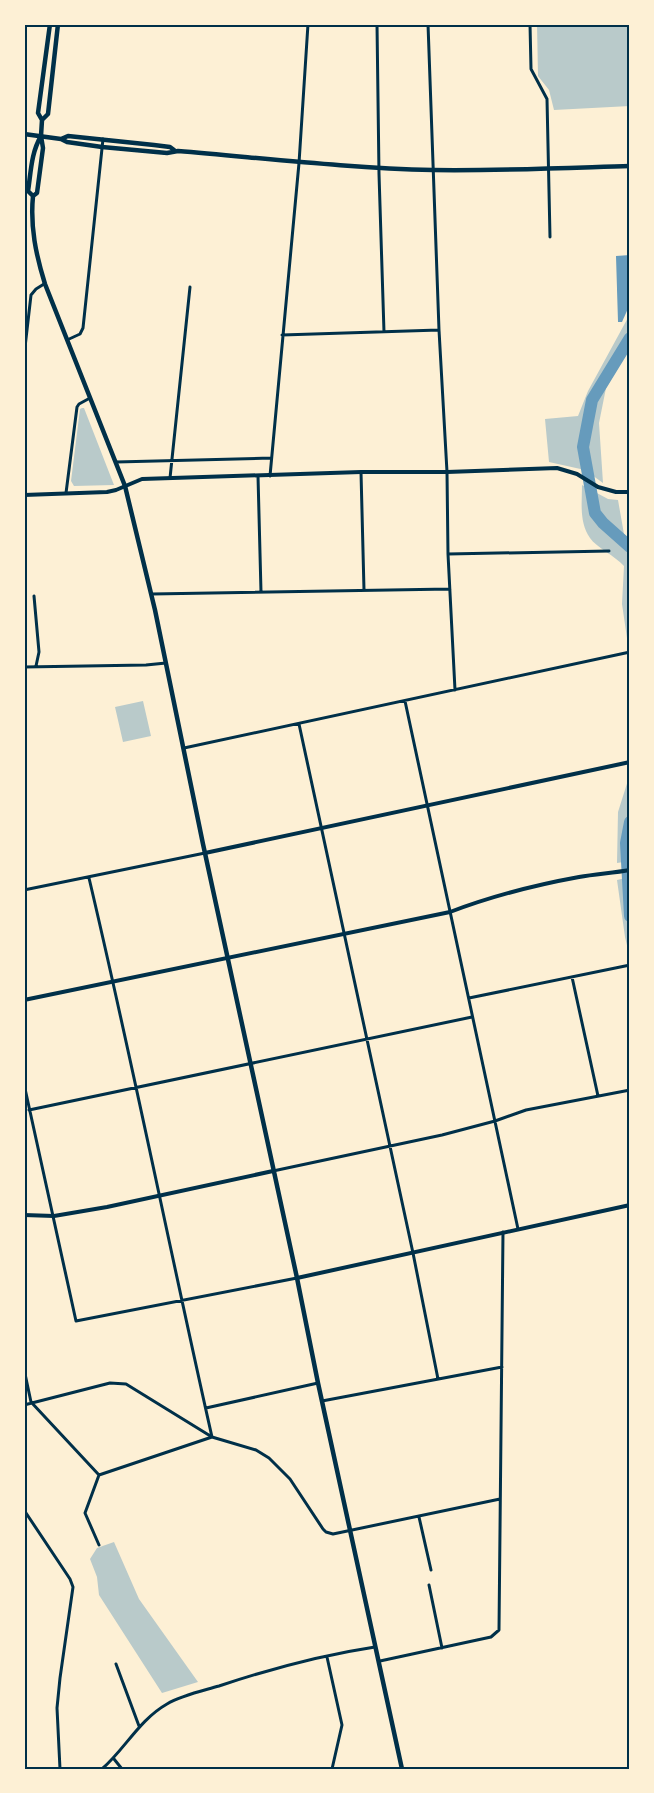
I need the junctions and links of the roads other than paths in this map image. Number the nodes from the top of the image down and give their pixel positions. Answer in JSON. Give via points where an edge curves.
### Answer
{"nodes":[{"id":1,"x":50,"y":24,"type":"edge"},
{"id":2,"x":58,"y":24,"type":"edge"},
{"id":3,"x":308,"y":24,"type":"edge"},
{"id":4,"x":377,"y":24,"type":"edge"},
{"id":5,"x":428,"y":24,"type":"edge"},
{"id":6,"x":530,"y":24,"type":"edge"},
{"id":7,"x":42,"y":120,"type":"junction"},
{"id":8,"x":24,"y":134,"type":"edge"},
{"id":9,"x":40,"y":136,"type":"junction"},
{"id":10,"x":61,"y":139,"type":"junction"},
{"id":11,"x":103,"y":139,"type":"junction"},
{"id":12,"x":102,"y":147,"type":"junction"},
{"id":13,"x":174,"y":150,"type":"junction"},
{"id":14,"x":299,"y":163,"type":"junction"},
{"id":15,"x":630,"y":166,"type":"edge"},
{"id":16,"x":379,"y":167,"type":"junction"},
{"id":17,"x":548,"y":168,"type":"junction"},
{"id":18,"x":434,"y":170,"type":"junction"},
{"id":19,"x":33,"y":196,"type":"junction"},
{"id":20,"x":550,"y":237,"type":"dead end"},
{"id":21,"x":45,"y":284,"type":"junction"},
{"id":22,"x":190,"y":287,"type":"dead end"},
{"id":23,"x":439,"y":330,"type":"junction"},
{"id":24,"x":384,"y":332,"type":"junction"},
{"id":25,"x":282,"y":335,"type":"junction"},
{"id":26,"x":67,"y":340,"type":"junction"},
{"id":27,"x":24,"y":356,"type":"edge"},
{"id":28,"x":90,"y":398,"type":"junction"},
{"id":29,"x":271,"y":458,"type":"junction"},
{"id":30,"x":171,"y":460,"type":"junction"},
{"id":31,"x":116,"y":462,"type":"junction"},
{"id":32,"x":361,"y":472,"type":"junction"},
{"id":33,"x":447,"y":472,"type":"junction"},
{"id":34,"x":258,"y":476,"type":"junction"},
{"id":35,"x":270,"y":476,"type":"junction"},
{"id":36,"x":170,"y":478,"type":"junction"},
{"id":37,"x":125,"y":486,"type":"junction"},
{"id":38,"x":630,"y":492,"type":"edge"},
{"id":39,"x":66,"y":493,"type":"junction"},
{"id":40,"x":24,"y":495,"type":"edge"},
{"id":41,"x":609,"y":551,"type":"dead end"},
{"id":42,"x":448,"y":554,"type":"junction"},
{"id":43,"x":450,"y":589,"type":"junction"},
{"id":44,"x":364,"y":590,"type":"junction"},
{"id":45,"x":261,"y":592,"type":"junction"},
{"id":46,"x":152,"y":594,"type":"junction"},
{"id":47,"x":34,"y":596,"type":"dead end"},
{"id":48,"x":630,"y":652,"type":"edge"},
{"id":49,"x":166,"y":663,"type":"junction"},
{"id":50,"x":36,"y":666,"type":"junction"},
{"id":51,"x":24,"y":667,"type":"edge"},
{"id":52,"x":455,"y":690,"type":"junction"},
{"id":53,"x":405,"y":701,"type":"junction"},
{"id":54,"x":298,"y":724,"type":"junction"},
{"id":55,"x":184,"y":748,"type":"junction"},
{"id":56,"x":630,"y":762,"type":"edge"},
{"id":57,"x":428,"y":807,"type":"junction"},
{"id":58,"x":321,"y":828,"type":"junction"},
{"id":59,"x":206,"y":853,"type":"junction"},
{"id":60,"x":630,"y":870,"type":"edge"},
{"id":61,"x":89,"y":878,"type":"junction"},
{"id":62,"x":24,"y":890,"type":"edge"},
{"id":63,"x":450,"y":912,"type":"junction"},
{"id":64,"x":344,"y":935,"type":"junction"},
{"id":65,"x":228,"y":959,"type":"junction"},
{"id":66,"x":630,"y":965,"type":"edge"},
{"id":67,"x":572,"y":977,"type":"junction"},
{"id":68,"x":114,"y":983,"type":"junction"},
{"id":69,"x":469,"y":998,"type":"junction"},
{"id":70,"x":24,"y":1000,"type":"edge"},
{"id":71,"x":472,"y":1017,"type":"junction"},
{"id":72,"x":366,"y":1040,"type":"junction"},
{"id":73,"x":250,"y":1064,"type":"junction"},
{"id":74,"x":24,"y":1084,"type":"edge"},
{"id":75,"x":137,"y":1088,"type":"junction"},
{"id":76,"x":630,"y":1090,"type":"edge"},
{"id":77,"x":598,"y":1096,"type":"junction"},
{"id":78,"x":29,"y":1110,"type":"junction"},
{"id":79,"x":495,"y":1121,"type":"junction"},
{"id":80,"x":390,"y":1147,"type":"junction"},
{"id":81,"x":273,"y":1171,"type":"junction"},
{"id":82,"x":159,"y":1196,"type":"junction"},
{"id":83,"x":630,"y":1204,"type":"edge"},
{"id":84,"x":24,"y":1215,"type":"edge"},
{"id":85,"x":54,"y":1216,"type":"junction"},
{"id":86,"x":518,"y":1229,"type":"junction"},
{"id":87,"x":503,"y":1232,"type":"junction"},
{"id":88,"x":413,"y":1252,"type":"junction"},
{"id":89,"x":297,"y":1278,"type":"junction"},
{"id":90,"x":183,"y":1301,"type":"junction"},
{"id":91,"x":502,"y":1368,"type":"junction"},
{"id":92,"x":24,"y":1369,"type":"edge"},
{"id":93,"x":438,"y":1379,"type":"junction"},
{"id":94,"x":318,"y":1383,"type":"junction"},
{"id":95,"x":322,"y":1401,"type":"junction"},
{"id":96,"x":31,"y":1402,"type":"junction"},
{"id":97,"x":24,"y":1406,"type":"edge"},
{"id":98,"x":206,"y":1408,"type":"junction"},
{"id":99,"x":212,"y":1437,"type":"junction"},
{"id":100,"x":99,"y":1475,"type":"junction"},
{"id":101,"x":500,"y":1498,"type":"junction"},
{"id":102,"x":24,"y":1510,"type":"edge"},
{"id":103,"x":419,"y":1516,"type":"junction"},
{"id":104,"x":350,"y":1530,"type":"junction"},
{"id":105,"x":99,"y":1545,"type":"dead end"},
{"id":106,"x":431,"y":1570,"type":"dead end"},
{"id":107,"x":429,"y":1585,"type":"dead end"},
{"id":108,"x":375,"y":1647,"type":"junction"},
{"id":109,"x":442,"y":1648,"type":"junction"},
{"id":110,"x":327,"y":1657,"type":"junction"},
{"id":111,"x":379,"y":1661,"type":"junction"},
{"id":112,"x":116,"y":1664,"type":"dead end"},
{"id":113,"x":139,"y":1725,"type":"junction"},
{"id":114,"x":114,"y":1759,"type":"junction"},
{"id":115,"x":60,"y":1769,"type":"edge"},
{"id":116,"x":102,"y":1769,"type":"edge"},
{"id":117,"x":122,"y":1769,"type":"edge"},
{"id":118,"x":332,"y":1769,"type":"edge"},
{"id":119,"x":402,"y":1769,"type":"edge"}],
"edges":[{"from":1,"to":7,"type":"main road","via":[[39,113]]},
{"from":2,"to":7,"type":"main road","via":[[48,114]]},
{"from":3,"to":14,"type":"street"},
{"from":4,"to":16,"type":"street"},
{"from":5,"to":18,"type":"street"},
{"from":6,"to":17,"type":"street","via":[[531,69],[546,99]]},
{"from":7,"to":9,"type":"main road"},
{"from":8,"to":9,"type":"main road"},
{"from":9,"to":10,"type":"main road"},
{"from":9,"to":19,"type":"main road","via":[[43,148],[37,193]]},
{"from":9,"to":19,"type":"main road","via":[[34,147],[28,192]]},
{"from":10,"to":11,"type":"main road"},
{"from":10,"to":12,"type":"main road"},
{"from":11,"to":12,"type":"street"},
{"from":11,"to":13,"type":"main road"},
{"from":12,"to":13,"type":"main road","via":[[167,153]]},
{"from":12,"to":26,"type":"street","via":[[84,326],[80,334]]},
{"from":13,"to":14,"type":"main road"},
{"from":14,"to":16,"type":"main road"},
{"from":14,"to":25,"type":"street"},
{"from":15,"to":17,"type":"main road"},
{"from":16,"to":18,"type":"main road"},
{"from":16,"to":24,"type":"street"},
{"from":17,"to":18,"type":"main road"},
{"from":17,"to":20,"type":"street"},
{"from":18,"to":23,"type":"street"},
{"from":19,"to":21,"type":"main road","via":[[34,242]]},
{"from":21,"to":26,"type":"main road"},
{"from":21,"to":27,"type":"street","via":[[31,295]]},
{"from":22,"to":30,"type":"street"},
{"from":23,"to":24,"type":"street"},
{"from":23,"to":33,"type":"street"},
{"from":24,"to":25,"type":"street"},
{"from":25,"to":29,"type":"street"},
{"from":26,"to":28,"type":"main road"},
{"from":28,"to":31,"type":"main road"},
{"from":28,"to":39,"type":"street","via":[[77,407]]},
{"from":29,"to":30,"type":"street"},
{"from":29,"to":35,"type":"street"},
{"from":30,"to":31,"type":"street"},
{"from":30,"to":36,"type":"street"},
{"from":31,"to":37,"type":"main road"},
{"from":32,"to":33,"type":"street"},
{"from":32,"to":35,"type":"street"},
{"from":32,"to":44,"type":"street"},
{"from":33,"to":38,"type":"street","via":[[557,468],[598,487]]},
{"from":33,"to":42,"type":"street"},
{"from":34,"to":35,"type":"street"},
{"from":34,"to":36,"type":"street"},
{"from":34,"to":45,"type":"street"},
{"from":36,"to":37,"type":"street","via":[[142,479]]},
{"from":37,"to":39,"type":"street","via":[[107,492]]},
{"from":37,"to":46,"type":"main road"},
{"from":39,"to":40,"type":"street"},
{"from":41,"to":42,"type":"street"},
{"from":42,"to":43,"type":"street"},
{"from":43,"to":44,"type":"street"},
{"from":43,"to":52,"type":"street"},
{"from":44,"to":45,"type":"street"},
{"from":45,"to":46,"type":"street"},
{"from":46,"to":49,"type":"main road"},
{"from":47,"to":50,"type":"street","via":[[39,652]]},
{"from":48,"to":52,"type":"street"},
{"from":49,"to":50,"type":"street"},
{"from":49,"to":55,"type":"main road"},
{"from":50,"to":51,"type":"street"},
{"from":52,"to":53,"type":"street"},
{"from":53,"to":54,"type":"street"},
{"from":53,"to":57,"type":"street"},
{"from":54,"to":55,"type":"street"},
{"from":54,"to":58,"type":"street"},
{"from":55,"to":59,"type":"main road"},
{"from":56,"to":57,"type":"street"},
{"from":57,"to":58,"type":"street"},
{"from":57,"to":63,"type":"street"},
{"from":58,"to":59,"type":"street"},
{"from":58,"to":64,"type":"street"},
{"from":59,"to":61,"type":"street"},
{"from":59,"to":65,"type":"main road"},
{"from":60,"to":63,"type":"street","via":[[512,892]]},
{"from":61,"to":62,"type":"street"},
{"from":61,"to":68,"type":"street"},
{"from":63,"to":64,"type":"street"},
{"from":63,"to":69,"type":"street"},
{"from":64,"to":65,"type":"street"},
{"from":64,"to":72,"type":"street"},
{"from":65,"to":68,"type":"street"},
{"from":65,"to":73,"type":"main road"},
{"from":66,"to":67,"type":"street"},
{"from":67,"to":69,"type":"street"},
{"from":67,"to":77,"type":"street"},
{"from":68,"to":70,"type":"street"},
{"from":68,"to":75,"type":"street"},
{"from":69,"to":71,"type":"street"},
{"from":71,"to":72,"type":"street"},
{"from":71,"to":79,"type":"street"},
{"from":72,"to":73,"type":"street"},
{"from":72,"to":80,"type":"street"},
{"from":73,"to":75,"type":"street"},
{"from":73,"to":81,"type":"main road"},
{"from":74,"to":78,"type":"street"},
{"from":75,"to":78,"type":"street"},
{"from":75,"to":82,"type":"street"},
{"from":76,"to":77,"type":"street"},
{"from":77,"to":79,"type":"street","via":[[526,1110]]},
{"from":78,"to":85,"type":"street"},
{"from":79,"to":80,"type":"street"},
{"from":79,"to":86,"type":"street"},
{"from":80,"to":81,"type":"street"},
{"from":80,"to":88,"type":"street"},
{"from":81,"to":82,"type":"street"},
{"from":81,"to":89,"type":"main road"},
{"from":82,"to":85,"type":"street"},
{"from":82,"to":90,"type":"street"},
{"from":83,"to":86,"type":"street"},
{"from":84,"to":85,"type":"street"},
{"from":85,"to":90,"type":"street","via":[[76,1321]]},
{"from":86,"to":87,"type":"street"},
{"from":87,"to":88,"type":"street"},
{"from":87,"to":91,"type":"street"},
{"from":88,"to":89,"type":"street"},
{"from":88,"to":93,"type":"street"},
{"from":89,"to":90,"type":"street"},
{"from":89,"to":94,"type":"main road"},
{"from":90,"to":98,"type":"street"},
{"from":91,"to":93,"type":"street"},
{"from":91,"to":101,"type":"street"},
{"from":92,"to":96,"type":"street"},
{"from":93,"to":95,"type":"street"},
{"from":94,"to":95,"type":"main road"},
{"from":94,"to":98,"type":"street"},
{"from":95,"to":104,"type":"main road"},
{"from":96,"to":97,"type":"street"},
{"from":96,"to":99,"type":"street","via":[[110,1383],[126,1384]]},
{"from":96,"to":100,"type":"street"},
{"from":98,"to":99,"type":"street"},
{"from":99,"to":100,"type":"street"},
{"from":99,"to":104,"type":"street","via":[[256,1450],[269,1458],[290,1479],[326,1532]]},
{"from":100,"to":105,"type":"street","via":[[85,1513]]},
{"from":101,"to":103,"type":"street"},
{"from":101,"to":109,"type":"street","via":[[497,1634]]},
{"from":102,"to":115,"type":"street","via":[[73,1587],[57,1708]]},
{"from":103,"to":104,"type":"street"},
{"from":103,"to":106,"type":"street"},
{"from":104,"to":108,"type":"main road"},
{"from":107,"to":109,"type":"street"},
{"from":108,"to":110,"type":"street"},
{"from":108,"to":111,"type":"main road"},
{"from":109,"to":111,"type":"street"},
{"from":110,"to":113,"type":"street","via":[[193,1694],[166,1704]]},
{"from":110,"to":118,"type":"street","via":[[342,1725]]},
{"from":111,"to":119,"type":"main road"},
{"from":112,"to":113,"type":"street"},
{"from":113,"to":114,"type":"street"},
{"from":114,"to":116,"type":"street"},
{"from":114,"to":117,"type":"street"}]}
